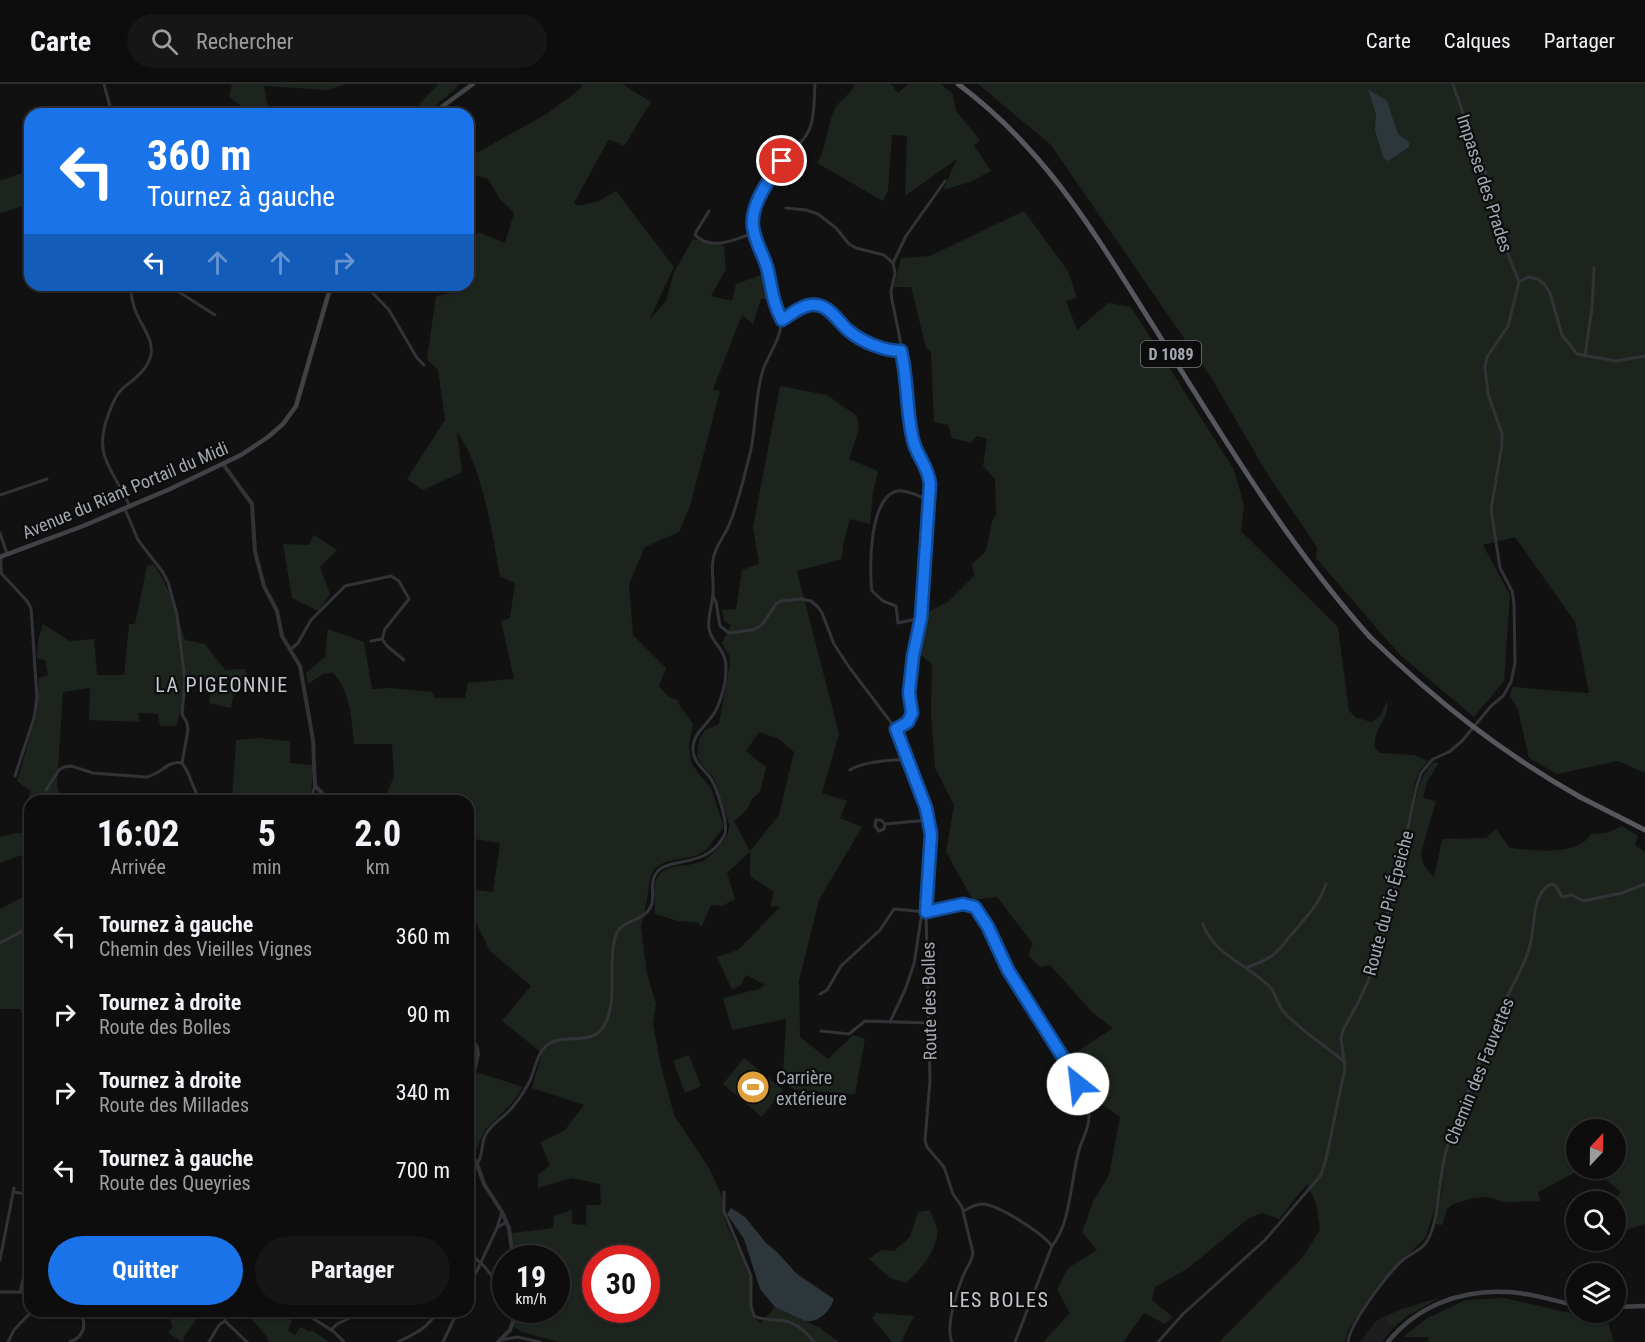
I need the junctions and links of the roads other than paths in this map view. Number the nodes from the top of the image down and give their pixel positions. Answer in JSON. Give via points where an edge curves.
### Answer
{"nodes":[{"id":1,"x":106,"y":84,"type":"edge"},
{"id":2,"x":463,"y":84,"type":"edge"},
{"id":3,"x":473,"y":84,"type":"edge"},
{"id":4,"x":815,"y":84,"type":"edge"},
{"id":5,"x":958,"y":84,"type":"edge"},
{"id":6,"x":1453,"y":84,"type":"edge"},
{"id":7,"x":463,"y":91,"type":"junction"},
{"id":8,"x":110,"y":108,"type":"edge"},
{"id":9,"x":440,"y":108,"type":"edge"},
{"id":10,"x":945,"y":181,"type":"dead end"},
{"id":11,"x":786,"y":208,"type":"dead end"},
{"id":12,"x":709,"y":211,"type":"dead end"},
{"id":13,"x":754,"y":233,"type":"junction"},
{"id":14,"x":893,"y":263,"type":"junction"},
{"id":15,"x":1594,"y":268,"type":"dead end"},
{"id":16,"x":1519,"y":282,"type":"junction"},
{"id":17,"x":131,"y":291,"type":"edge"},
{"id":18,"x":177,"y":291,"type":"edge"},
{"id":19,"x":329,"y":291,"type":"edge"},
{"id":20,"x":371,"y":291,"type":"edge"},
{"id":21,"x":215,"y":315,"type":"dead end"},
{"id":22,"x":782,"y":320,"type":"junction"},
{"id":23,"x":901,"y":351,"type":"junction"},
{"id":24,"x":1585,"y":356,"type":"junction"},
{"id":25,"x":1645,"y":356,"type":"edge"},
{"id":26,"x":424,"y":365,"type":"dead end"},
{"id":27,"x":223,"y":464,"type":"junction"},
{"id":28,"x":47,"y":478,"type":"dead end"},
{"id":29,"x":0,"y":495,"type":"edge"},
{"id":30,"x":929,"y":500,"type":"junction"},
{"id":31,"x":128,"y":508,"type":"junction"},
{"id":32,"x":0,"y":533,"type":"edge"},
{"id":33,"x":7,"y":554,"type":"junction"},
{"id":34,"x":0,"y":557,"type":"edge"},
{"id":35,"x":1,"y":572,"type":"edge"},
{"id":36,"x":713,"y":596,"type":"junction"},
{"id":37,"x":921,"y":618,"type":"junction"},
{"id":38,"x":382,"y":639,"type":"junction"},
{"id":39,"x":371,"y":640,"type":"dead end"},
{"id":40,"x":290,"y":650,"type":"junction"},
{"id":41,"x":404,"y":660,"type":"dead end"},
{"id":42,"x":896,"y":729,"type":"junction"},
{"id":43,"x":907,"y":759,"type":"junction"},
{"id":44,"x":182,"y":763,"type":"junction"},
{"id":45,"x":850,"y":770,"type":"dead end"},
{"id":46,"x":15,"y":776,"type":"dead end"},
{"id":47,"x":315,"y":786,"type":"junction"},
{"id":48,"x":46,"y":790,"type":"dead end"},
{"id":49,"x":197,"y":795,"type":"edge"},
{"id":50,"x":312,"y":795,"type":"edge"},
{"id":51,"x":324,"y":795,"type":"edge"},
{"id":52,"x":929,"y":820,"type":"junction"},
{"id":53,"x":885,"y":824,"type":"dead end"},
{"id":54,"x":1645,"y":830,"type":"edge"},
{"id":55,"x":1326,"y":884,"type":"dead end"},
{"id":56,"x":1645,"y":884,"type":"edge"},
{"id":57,"x":924,"y":912,"type":"junction"},
{"id":58,"x":1203,"y":924,"type":"dead end"},
{"id":59,"x":24,"y":930,"type":"edge"},
{"id":60,"x":0,"y":943,"type":"edge"},
{"id":61,"x":1248,"y":967,"type":"junction"},
{"id":62,"x":820,"y":994,"type":"dead end"},
{"id":63,"x":890,"y":1022,"type":"junction"},
{"id":64,"x":930,"y":1023,"type":"junction"},
{"id":65,"x":821,"y":1031,"type":"dead end"},
{"id":66,"x":474,"y":1047,"type":"edge"},
{"id":67,"x":1345,"y":1062,"type":"junction"},
{"id":68,"x":474,"y":1071,"type":"edge"},
{"id":69,"x":474,"y":1158,"type":"edge"},
{"id":70,"x":477,"y":1164,"type":"junction"},
{"id":71,"x":724,"y":1192,"type":"dead end"},
{"id":72,"x":24,"y":1193,"type":"edge"},
{"id":73,"x":964,"y":1211,"type":"junction"},
{"id":74,"x":502,"y":1212,"type":"junction"},
{"id":75,"x":506,"y":1222,"type":"junction"},
{"id":76,"x":497,"y":1228,"type":"junction"},
{"id":77,"x":511,"y":1245,"type":"edge"},
{"id":78,"x":1052,"y":1246,"type":"junction"},
{"id":79,"x":474,"y":1257,"type":"edge"},
{"id":80,"x":0,"y":1260,"type":"edge"},
{"id":81,"x":481,"y":1262,"type":"junction"},
{"id":82,"x":492,"y":1276,"type":"edge"},
{"id":83,"x":24,"y":1277,"type":"edge"},
{"id":84,"x":474,"y":1277,"type":"edge"},
{"id":85,"x":0,"y":1292,"type":"edge"},
{"id":86,"x":20,"y":1292,"type":"junction"},
{"id":87,"x":24,"y":1293,"type":"edge"},
{"id":88,"x":1566,"y":1303,"type":"edge"},
{"id":89,"x":1645,"y":1306,"type":"edge"},
{"id":90,"x":1626,"y":1307,"type":"edge"},
{"id":91,"x":26,"y":1317,"type":"edge"},
{"id":92,"x":81,"y":1317,"type":"edge"},
{"id":93,"x":226,"y":1317,"type":"edge"},
{"id":94,"x":311,"y":1317,"type":"edge"},
{"id":95,"x":352,"y":1317,"type":"edge"},
{"id":96,"x":434,"y":1317,"type":"edge"},
{"id":97,"x":455,"y":1317,"type":"edge"},
{"id":98,"x":225,"y":1321,"type":"junction"},
{"id":99,"x":512,"y":1323,"type":"edge"},
{"id":100,"x":332,"y":1330,"type":"junction"},
{"id":101,"x":499,"y":1341,"type":"edge"},
{"id":102,"x":8,"y":1342,"type":"edge"},
{"id":103,"x":70,"y":1342,"type":"edge"},
{"id":104,"x":208,"y":1342,"type":"edge"},
{"id":105,"x":247,"y":1342,"type":"edge"},
{"id":106,"x":344,"y":1342,"type":"edge"},
{"id":107,"x":398,"y":1342,"type":"edge"},
{"id":108,"x":443,"y":1342,"type":"edge"},
{"id":109,"x":540,"y":1342,"type":"edge"},
{"id":110,"x":814,"y":1342,"type":"edge"},
{"id":111,"x":952,"y":1342,"type":"edge"},
{"id":112,"x":1015,"y":1342,"type":"edge"},
{"id":113,"x":1158,"y":1342,"type":"edge"},
{"id":114,"x":1348,"y":1342,"type":"edge"},
{"id":115,"x":1388,"y":1342,"type":"edge"}],
"edges":[{"from":1,"to":8,"type":"street"},
{"from":2,"to":7,"type":"street"},
{"from":3,"to":7,"type":"main road"},
{"from":4,"to":13,"type":"street","via":[[809,130],[782,161],[760,197],[753,216]]},
{"from":5,"to":54,"type":"highway","number":"D 1089","bridge":true,"via":[[1022,139],[1074,202],[1260,494],[1311,568],[1370,637],[1425,690],[1483,736],[1580,797]]},
{"from":6,"to":16,"type":"street","name":"Impasse des Prades","via":[[1485,170],[1504,244]]},
{"from":7,"to":9,"type":"main road"},
{"from":10,"to":14,"type":"street","via":[[906,236]]},
{"from":11,"to":14,"type":"street","via":[[818,214],[849,244],[884,255]]},
{"from":12,"to":13,"type":"street","via":[[696,232],[699,239],[722,244]]},
{"from":13,"to":22,"type":"street"},
{"from":14,"to":23,"type":"street","via":[[891,292]]},
{"from":15,"to":24,"type":"street"},
{"from":16,"to":24,"type":"street","via":[[1528,277],[1543,282],[1562,336],[1575,353]]},
{"from":16,"to":67,"type":"street","name":"Route du Pic Épeiche","via":[[1508,326],[1485,366],[1488,394],[1502,434],[1491,509],[1500,568],[1514,603],[1515,663],[1511,682],[1462,741],[1433,759],[1421,773],[1375,965],[1343,1029]]},
{"from":17,"to":31,"type":"street","via":[[152,352],[141,374],[114,399],[102,436],[106,464]]},
{"from":18,"to":21,"type":"street"},
{"from":19,"to":27,"type":"main road","name":"Avenue du Riant Portail du Midi","via":[[292,412],[268,437]]},
{"from":20,"to":26,"type":"street","via":[[389,310]]},
{"from":22,"to":23,"type":"street","via":[[802,308],[819,306],[859,338]]},
{"from":22,"to":36,"type":"street","via":[[762,372],[749,461],[730,523],[712,562]]},
{"from":23,"to":30,"type":"street","via":[[909,420],[914,444],[929,474]]},
{"from":24,"to":25,"type":"street","via":[[1616,361]]},
{"from":27,"to":31,"type":"main road","name":"Avenue du Riant Portail du Midi"},
{"from":27,"to":40,"type":"street","via":[[252,504],[258,567]]},
{"from":28,"to":29,"type":"street"},
{"from":30,"to":37,"type":"street"},
{"from":30,"to":37,"type":"street","via":[[898,490],[881,505],[874,530],[872,591],[896,606],[898,623]]},
{"from":31,"to":33,"type":"main road","name":"Avenue du Riant Portail du Midi"},
{"from":31,"to":44,"type":"street","via":[[138,540],[168,582],[177,615],[185,681],[182,714],[188,725]]},
{"from":32,"to":33,"type":"street"},
{"from":33,"to":34,"type":"main road","name":"Avenue du Riant Portail du Midi"},
{"from":34,"to":35,"type":"street"},
{"from":35,"to":46,"type":"street","via":[[31,608],[37,684],[33,718]]},
{"from":36,"to":42,"type":"street","name":"Route des Bolles","via":[[720,626],[736,634],[762,625],[781,601],[811,601],[822,613],[834,644],[849,667]]},
{"from":36,"to":70,"type":"street","via":[[708,627],[727,666],[718,706],[692,748],[714,786],[727,827],[725,835],[709,854],[658,870],[653,878],[649,910],[623,924],[615,935],[611,1004],[602,1029],[589,1038],[547,1045],[521,1097],[488,1131]]},
{"from":37,"to":42,"type":"street","via":[[910,679],[912,713],[908,722]]},
{"from":38,"to":39,"type":"street"},
{"from":38,"to":40,"type":"street","via":[[385,629],[409,599],[399,581],[391,576],[345,586],[311,620],[298,644]]},
{"from":38,"to":41,"type":"street"},
{"from":40,"to":47,"type":"street","via":[[300,666],[307,701]]},
{"from":42,"to":43,"type":"street","name":"Route des Bolles"},
{"from":43,"to":45,"type":"street"},
{"from":43,"to":52,"type":"street","name":"Route des Bolles"},
{"from":44,"to":48,"type":"street","via":[[170,763],[154,776],[146,777],[64,767]]},
{"from":44,"to":49,"type":"street"},
{"from":47,"to":50,"type":"street"},
{"from":47,"to":51,"type":"street"},
{"from":52,"to":53,"type":"street"},
{"from":52,"to":57,"type":"street","name":"Route des Bolles"},
{"from":55,"to":61,"type":"street","via":[[1322,897],[1282,947],[1263,962]]},
{"from":56,"to":114,"type":"street","name":"Chemin des Fauvettes","via":[[1583,901],[1572,895],[1562,897],[1552,884],[1541,892],[1525,962],[1487,1043],[1444,1156],[1429,1235],[1383,1282],[1351,1330]]},
{"from":57,"to":62,"type":"street","via":[[894,909],[880,930],[841,966],[827,990]]},
{"from":57,"to":63,"type":"street","via":[[914,964]]},
{"from":57,"to":64,"type":"street","name":"Route des Bolles"},
{"from":57,"to":78,"type":"street","via":[[963,904],[975,907],[1085,1100],[1089,1116],[1078,1151],[1068,1209]]},
{"from":58,"to":61,"type":"street","via":[[1212,942]]},
{"from":59,"to":60,"type":"street"},
{"from":61,"to":67,"type":"street","via":[[1272,988],[1281,1010]]},
{"from":63,"to":64,"type":"street"},
{"from":63,"to":65,"type":"street","via":[[865,1021],[849,1034]]},
{"from":64,"to":73,"type":"street","name":"Route des Bolles","via":[[925,1141],[944,1167]]},
{"from":66,"to":68,"type":"street","via":[[478,1054]]},
{"from":67,"to":113,"type":"street","name":"Route du Pic Épeiche","via":[[1321,1175],[1265,1240],[1183,1314]]},
{"from":69,"to":70,"type":"street"},
{"from":70,"to":74,"type":"street","via":[[484,1184]]},
{"from":71,"to":110,"type":"street","via":[[724,1211],[751,1276],[754,1316],[798,1326]]},
{"from":72,"to":80,"type":"street","via":[[14,1190]]},
{"from":73,"to":78,"type":"street","via":[[981,1204],[995,1206]]},
{"from":73,"to":111,"type":"street","via":[[973,1253],[949,1328]]},
{"from":74,"to":75,"type":"street"},
{"from":74,"to":76,"type":"street"},
{"from":75,"to":76,"type":"street"},
{"from":75,"to":77,"type":"street"},
{"from":76,"to":81,"type":"street"},
{"from":78,"to":112,"type":"street"},
{"from":79,"to":81,"type":"street"},
{"from":81,"to":82,"type":"street"},
{"from":81,"to":84,"type":"street"},
{"from":83,"to":86,"type":"street"},
{"from":85,"to":86,"type":"street"},
{"from":86,"to":87,"type":"street"},
{"from":88,"to":115,"type":"main road","via":[[1509,1292],[1459,1296],[1418,1313]]},
{"from":89,"to":90,"type":"main road"},
{"from":91,"to":102,"type":"street"},
{"from":92,"to":103,"type":"street","via":[[83,1332]]},
{"from":93,"to":98,"type":"street"},
{"from":94,"to":100,"type":"street"},
{"from":95,"to":100,"type":"street"},
{"from":96,"to":107,"type":"street","via":[[424,1328]]},
{"from":97,"to":108,"type":"street"},
{"from":98,"to":104,"type":"street"},
{"from":98,"to":105,"type":"street"},
{"from":99,"to":101,"type":"street"},
{"from":100,"to":106,"type":"street"},
{"from":101,"to":109,"type":"street","via":[[517,1337]]}]}
